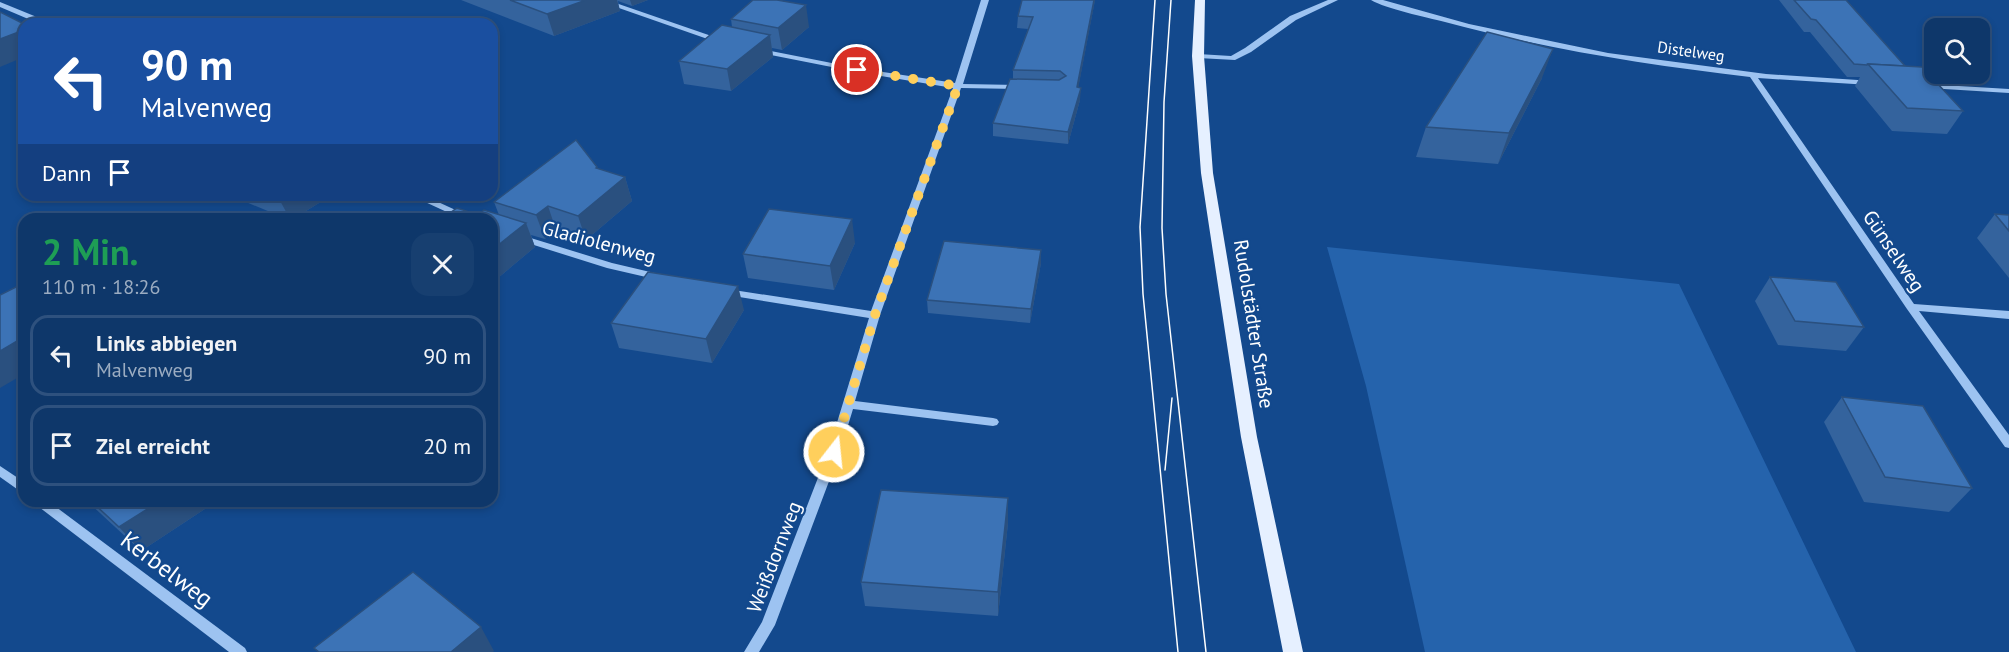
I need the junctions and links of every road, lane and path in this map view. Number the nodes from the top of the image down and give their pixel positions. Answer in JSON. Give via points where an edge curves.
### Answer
{"nodes":[{"id":1,"x":600,"y":0,"type":"edge"},
{"id":2,"x":985,"y":0,"type":"edge"},
{"id":3,"x":1200,"y":0,"type":"edge"},
{"id":4,"x":1334,"y":0,"type":"edge"},
{"id":5,"x":1375,"y":0,"type":"edge"},
{"id":6,"x":0,"y":4,"type":"edge"},
{"id":7,"x":32,"y":18,"type":"edge"},
{"id":8,"x":732,"y":45,"type":"edge"},
{"id":9,"x":755,"y":50,"type":"edge"},
{"id":10,"x":1198,"y":56,"type":"junction"},
{"id":11,"x":1752,"y":75,"type":"junction"},
{"id":12,"x":1881,"y":83,"type":"edge"},
{"id":13,"x":1916,"y":85,"type":"edge"},
{"id":14,"x":958,"y":86,"type":"junction"},
{"id":15,"x":1025,"y":88,"type":"edge"},
{"id":16,"x":2009,"y":91,"type":"edge"},
{"id":17,"x":429,"y":201,"type":"edge"},
{"id":18,"x":456,"y":213,"type":"edge"},
{"id":19,"x":511,"y":235,"type":"edge"},
{"id":20,"x":667,"y":279,"type":"edge"},
{"id":21,"x":712,"y":288,"type":"edge"},
{"id":22,"x":1911,"y":307,"type":"junction"},
{"id":23,"x":875,"y":315,"type":"junction"},
{"id":24,"x":2009,"y":315,"type":"edge"},
{"id":25,"x":848,"y":404,"type":"junction"},
{"id":26,"x":993,"y":422,"type":"dead end"},
{"id":27,"x":2009,"y":444,"type":"edge"},
{"id":28,"x":0,"y":471,"type":"edge"},
{"id":29,"x":18,"y":484,"type":"edge"},
{"id":30,"x":47,"y":507,"type":"edge"},
{"id":31,"x":240,"y":652,"type":"edge"},
{"id":32,"x":751,"y":652,"type":"edge"},
{"id":33,"x":1293,"y":652,"type":"edge"}],
"edges":[{"from":1,"to":8,"type":"street"},
{"from":2,"to":14,"type":"street","name":"Weißdornweg"},
{"from":3,"to":10,"type":"main road","name":"Rudolstädter Straße"},
{"from":4,"to":10,"type":"street","via":[[1293,18],[1232,58]]},
{"from":5,"to":11,"type":"street","name":"Distelweg","via":[[1563,47]]},
{"from":6,"to":7,"type":"street"},
{"from":9,"to":14,"type":"street"},
{"from":10,"to":33,"type":"main road","name":"Rudolstädter Straße","via":[[1207,173],[1249,437]]},
{"from":11,"to":12,"type":"street","name":"Distelweg"},
{"from":11,"to":22,"type":"street","name":"Günselweg"},
{"from":13,"to":16,"type":"street"},
{"from":14,"to":15,"type":"street"},
{"from":14,"to":23,"type":"street","name":"Weißdornweg"},
{"from":17,"to":18,"type":"street"},
{"from":19,"to":20,"type":"street","name":"Gladiolenweg"},
{"from":21,"to":23,"type":"street"},
{"from":22,"to":24,"type":"street"},
{"from":22,"to":27,"type":"street","name":"Günselweg"},
{"from":23,"to":25,"type":"street","name":"Weißdornweg"},
{"from":25,"to":26,"type":"street"},
{"from":25,"to":32,"type":"street","name":"Weißdornweg","via":[[834,452],[768,625]]},
{"from":28,"to":29,"type":"street"},
{"from":30,"to":31,"type":"street","name":"Kerbelweg"}]}
